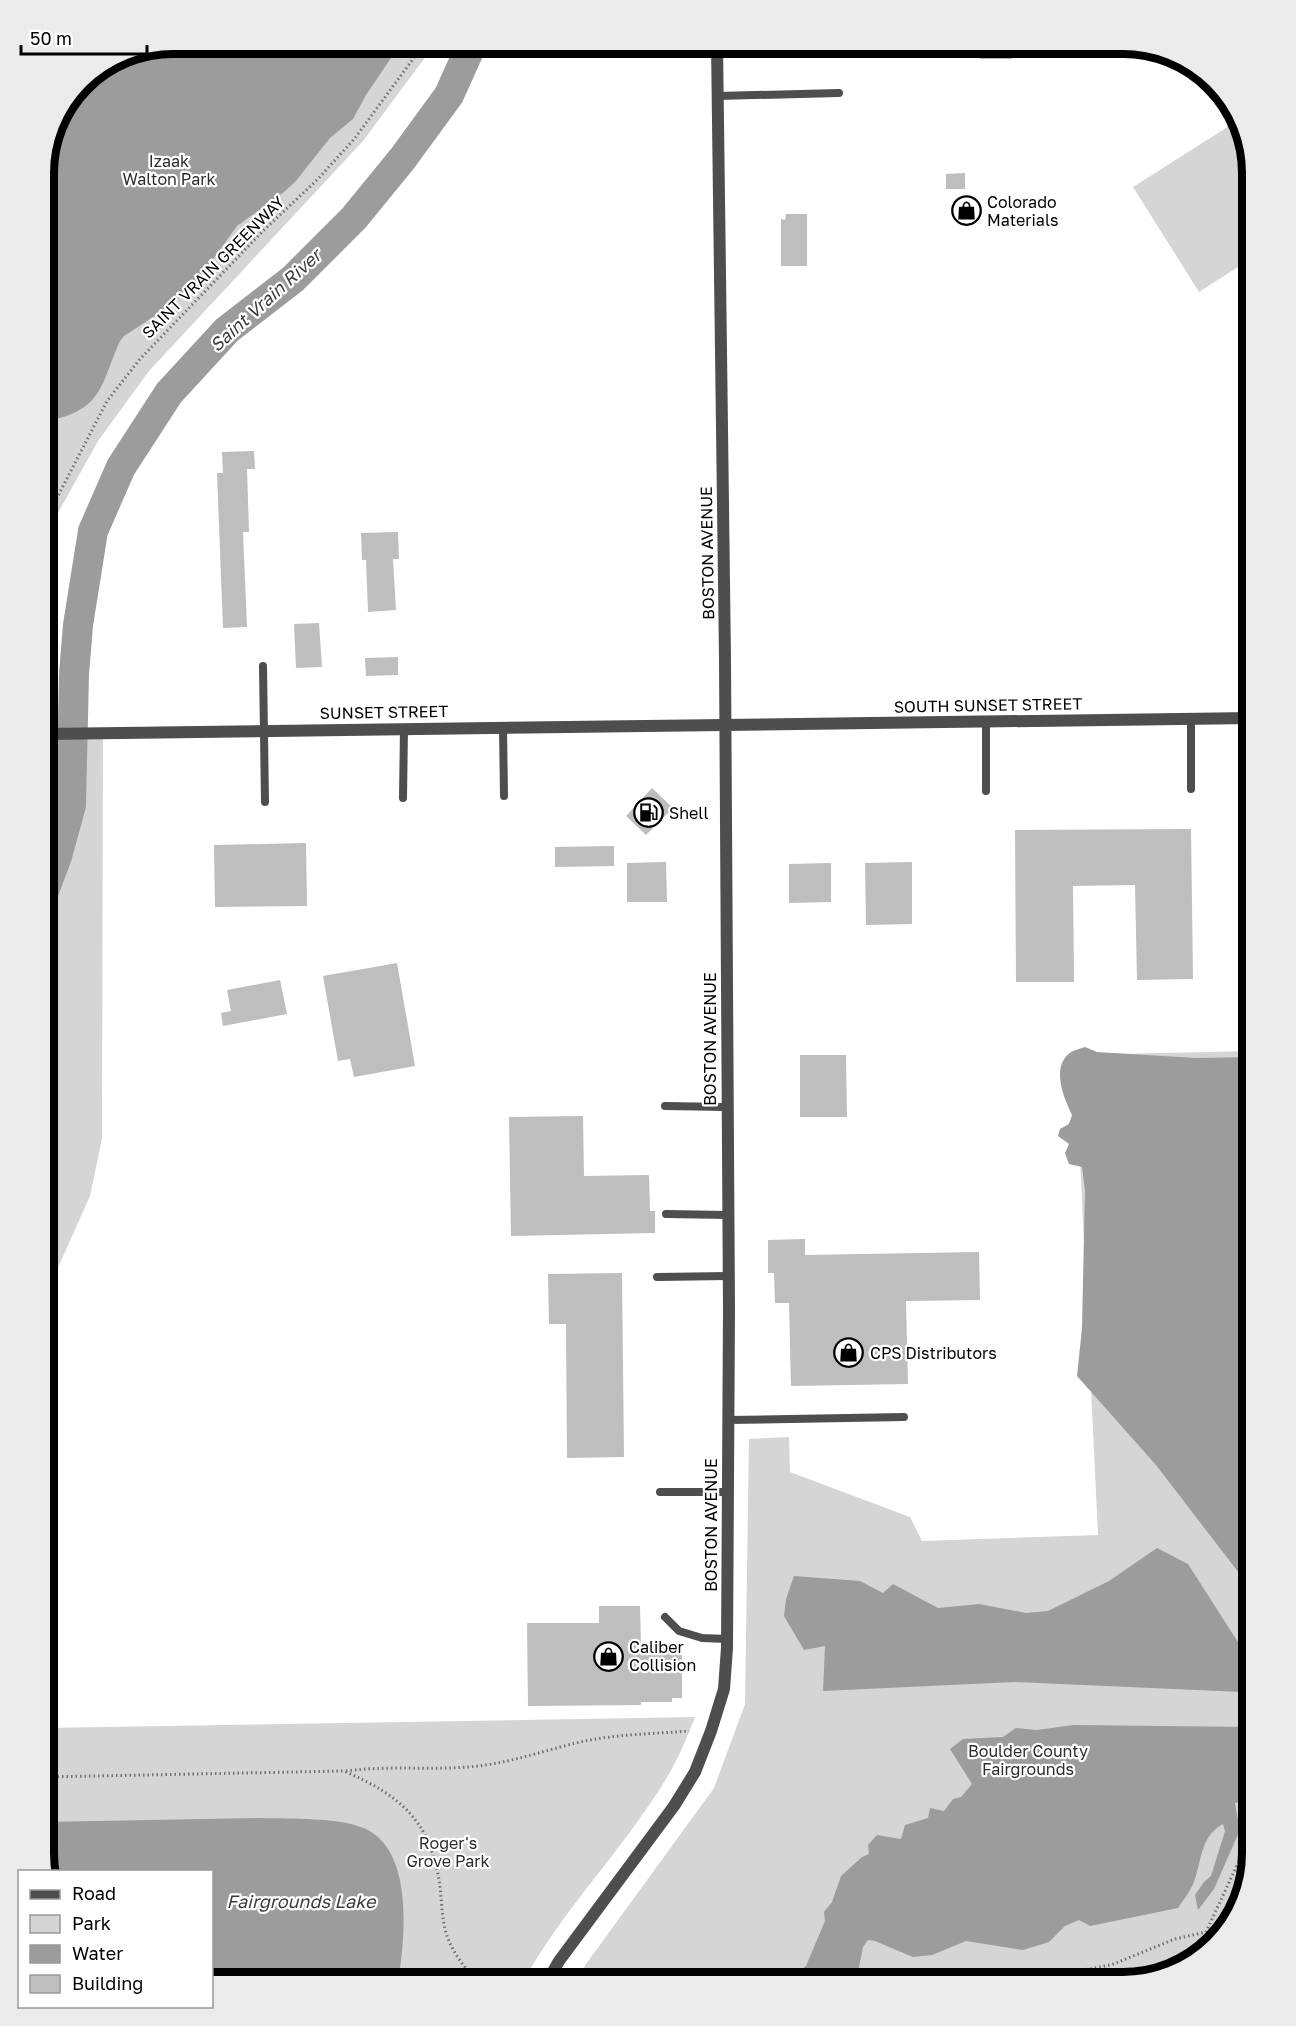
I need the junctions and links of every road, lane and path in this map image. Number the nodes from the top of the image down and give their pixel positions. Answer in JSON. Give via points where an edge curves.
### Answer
{"nodes":[{"id":1,"x":417,"y":54,"type":"edge"},
{"id":2,"x":717,"y":54,"type":"edge"},
{"id":3,"x":839,"y":93,"type":"dead end"},
{"id":4,"x":717,"y":96,"type":"junction"},
{"id":5,"x":54,"y":504,"type":"edge"},
{"id":6,"x":263,"y":666,"type":"dead end"},
{"id":7,"x":1242,"y":718,"type":"edge"},
{"id":8,"x":1191,"y":719,"type":"junction"},
{"id":9,"x":986,"y":722,"type":"junction"},
{"id":10,"x":724,"y":725,"type":"junction"},
{"id":11,"x":503,"y":727,"type":"junction"},
{"id":12,"x":404,"y":728,"type":"junction"},
{"id":13,"x":264,"y":731,"type":"junction"},
{"id":14,"x":54,"y":734,"type":"edge"},
{"id":15,"x":1191,"y":789,"type":"dead end"},
{"id":16,"x":986,"y":791,"type":"dead end"},
{"id":17,"x":504,"y":796,"type":"dead end"},
{"id":18,"x":403,"y":798,"type":"dead end"},
{"id":19,"x":265,"y":801,"type":"dead end"},
{"id":20,"x":665,"y":1106,"type":"dead end"},
{"id":21,"x":727,"y":1107,"type":"junction"},
{"id":22,"x":666,"y":1214,"type":"dead end"},
{"id":23,"x":728,"y":1215,"type":"junction"},
{"id":24,"x":728,"y":1276,"type":"junction"},
{"id":25,"x":657,"y":1277,"type":"dead end"},
{"id":26,"x":904,"y":1417,"type":"dead end"},
{"id":27,"x":728,"y":1420,"type":"junction"},
{"id":28,"x":660,"y":1492,"type":"dead end"},
{"id":29,"x":728,"y":1492,"type":"junction"},
{"id":30,"x":665,"y":1617,"type":"dead end"},
{"id":31,"x":727,"y":1639,"type":"junction"},
{"id":32,"x":689,"y":1731,"type":"dead end"},
{"id":33,"x":344,"y":1771,"type":"junction"},
{"id":34,"x":54,"y":1777,"type":"edge"},
{"id":35,"x":1242,"y":1855,"type":"edge"},
{"id":36,"x":469,"y":1972,"type":"edge"},
{"id":37,"x":553,"y":1972,"type":"edge"},
{"id":38,"x":1071,"y":1972,"type":"edge"}],
"edges":[{"from":1,"to":5,"type":"path","name":"SAINT VRAIN GREENWAY","via":[[356,138],[140,359],[107,401]]},
{"from":2,"to":4,"type":"street","name":"BOSTON AVENUE"},
{"from":3,"to":4,"type":"lane"},
{"from":4,"to":10,"type":"street","name":"BOSTON AVENUE"},
{"from":6,"to":13,"type":"lane"},
{"from":7,"to":8,"type":"street","name":"SOUTH SUNSET STREET"},
{"from":8,"to":9,"type":"street","name":"SOUTH SUNSET STREET"},
{"from":8,"to":15,"type":"lane"},
{"from":9,"to":10,"type":"street","name":"SOUTH SUNSET STREET"},
{"from":9,"to":16,"type":"lane"},
{"from":10,"to":11,"type":"street","name":"SUNSET STREET"},
{"from":10,"to":21,"type":"street","name":"BOSTON AVENUE"},
{"from":11,"to":12,"type":"street","name":"SUNSET STREET"},
{"from":11,"to":17,"type":"lane"},
{"from":12,"to":13,"type":"street","name":"SUNSET STREET"},
{"from":12,"to":18,"type":"lane"},
{"from":13,"to":14,"type":"street","name":"SUNSET STREET"},
{"from":13,"to":19,"type":"lane"},
{"from":20,"to":21,"type":"lane"},
{"from":21,"to":23,"type":"street","name":"BOSTON AVENUE"},
{"from":22,"to":23,"type":"lane"},
{"from":23,"to":24,"type":"street","name":"BOSTON AVENUE"},
{"from":24,"to":25,"type":"lane"},
{"from":24,"to":27,"type":"street","name":"BOSTON AVENUE"},
{"from":26,"to":27,"type":"lane"},
{"from":27,"to":29,"type":"street","name":"BOSTON AVENUE"},
{"from":28,"to":29,"type":"lane"},
{"from":29,"to":31,"type":"street","name":"BOSTON AVENUE"},
{"from":30,"to":31,"type":"lane","via":[[679,1631],[702,1638]]},
{"from":31,"to":37,"type":"street","name":"BOSTON AVENUE","via":[[724,1689],[696,1772]]},
{"from":32,"to":33,"type":"path","via":[[606,1737],[508,1762],[476,1766]]},
{"from":33,"to":34,"type":"path"},
{"from":33,"to":36,"type":"path","via":[[384,1791],[418,1821],[435,1860],[446,1934]]},
{"from":35,"to":38,"type":"path","via":[[1206,1932],[1175,1939],[1111,1965]]}]}
